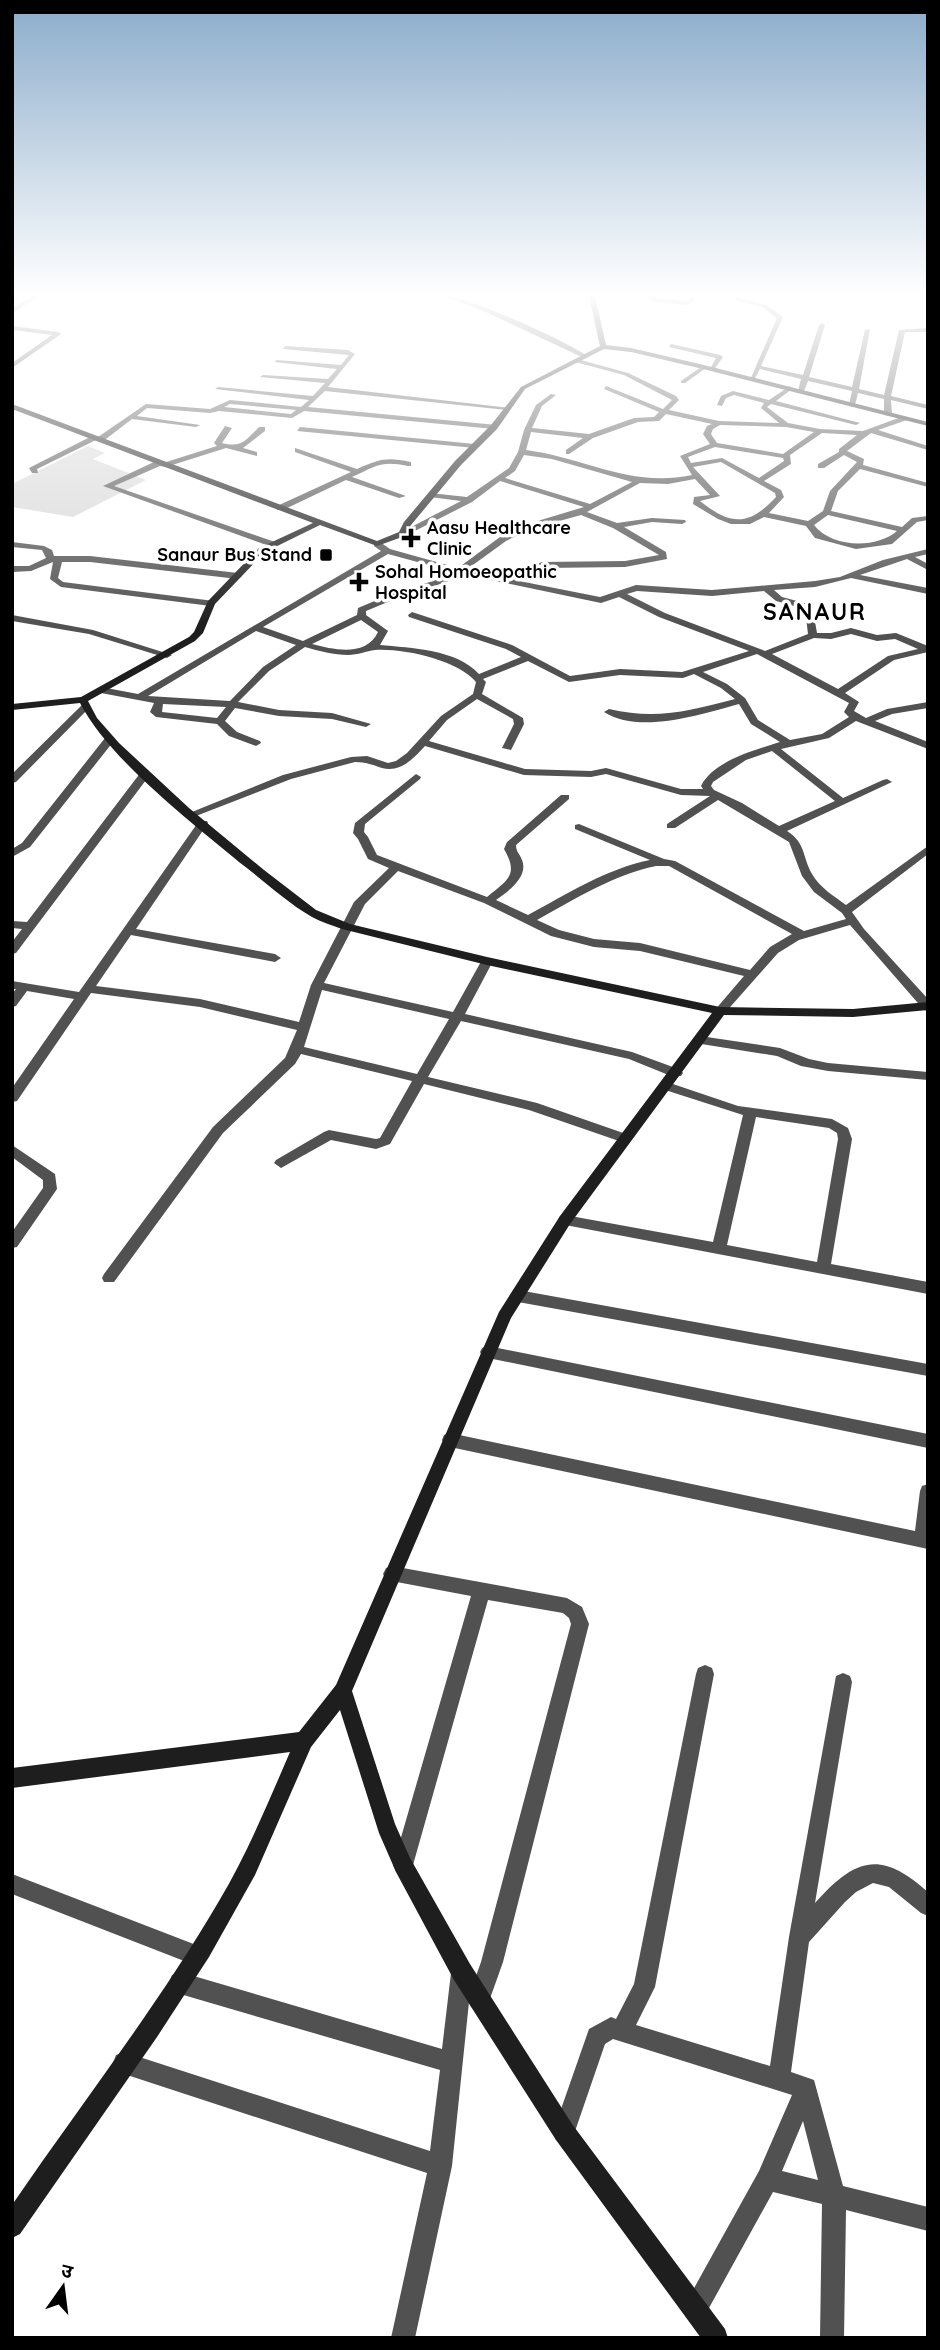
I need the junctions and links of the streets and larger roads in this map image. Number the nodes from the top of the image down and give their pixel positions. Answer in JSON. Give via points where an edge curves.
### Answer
{"nodes":[{"id":1,"x":12,"y":406,"type":"edge"},
{"id":2,"x":222,"y":406,"type":"edge"},
{"id":3,"x":268,"y":406,"type":"edge"},
{"id":4,"x":305,"y":406,"type":"edge"},
{"id":5,"x":485,"y":406,"type":"edge"},
{"id":6,"x":509,"y":406,"type":"edge"},
{"id":7,"x":538,"y":406,"type":"edge"},
{"id":8,"x":650,"y":406,"type":"edge"},
{"id":9,"x":669,"y":406,"type":"edge"},
{"id":10,"x":765,"y":406,"type":"edge"},
{"id":11,"x":785,"y":406,"type":"edge"},
{"id":12,"x":855,"y":406,"type":"edge"},
{"id":13,"x":887,"y":406,"type":"edge"},
{"id":14,"x":507,"y":408,"type":"junction"},
{"id":15,"x":302,"y":409,"type":"junction"},
{"id":16,"x":663,"y":411,"type":"junction"},
{"id":17,"x":888,"y":414,"type":"junction"},
{"id":18,"x":129,"y":417,"type":"junction"},
{"id":19,"x":904,"y":418,"type":"junction"},
{"id":20,"x":719,"y":423,"type":"junction"},
{"id":21,"x":856,"y":423,"type":"dead end"},
{"id":22,"x":928,"y":424,"type":"edge"},
{"id":23,"x":196,"y":425,"type":"dead end"},
{"id":24,"x":786,"y":425,"type":"junction"},
{"id":25,"x":494,"y":427,"type":"junction"},
{"id":26,"x":228,"y":428,"type":"dead end"},
{"id":27,"x":262,"y":429,"type":"dead end"},
{"id":28,"x":300,"y":429,"type":"dead end"},
{"id":29,"x":528,"y":430,"type":"junction"},
{"id":30,"x":820,"y":430,"type":"junction"},
{"id":31,"x":868,"y":432,"type":"junction"},
{"id":32,"x":590,"y":436,"type":"junction"},
{"id":33,"x":97,"y":439,"type":"junction"},
{"id":34,"x":321,"y":439,"type":"dead end"},
{"id":35,"x":715,"y":445,"type":"junction"},
{"id":36,"x":475,"y":446,"type":"junction"},
{"id":37,"x":222,"y":447,"type":"junction"},
{"id":38,"x":237,"y":448,"type":"junction"},
{"id":39,"x":928,"y":448,"type":"edge"},
{"id":40,"x":298,"y":450,"type":"dead end"},
{"id":41,"x":522,"y":452,"type":"junction"},
{"id":42,"x":569,"y":452,"type":"dead end"},
{"id":43,"x":752,"y":452,"type":"junction"},
{"id":44,"x":468,"y":453,"type":"junction"},
{"id":45,"x":843,"y":453,"type":"junction"},
{"id":46,"x":254,"y":454,"type":"dead end"},
{"id":47,"x":784,"y":456,"type":"junction"},
{"id":48,"x":161,"y":464,"type":"junction"},
{"id":49,"x":408,"y":464,"type":"dead end"},
{"id":50,"x":733,"y":464,"type":"junction"},
{"id":51,"x":689,"y":466,"type":"junction"},
{"id":52,"x":821,"y":466,"type":"dead end"},
{"id":53,"x":859,"y":466,"type":"junction"},
{"id":54,"x":35,"y":471,"type":"dead end"},
{"id":55,"x":358,"y":472,"type":"junction"},
{"id":56,"x":695,"y":477,"type":"junction"},
{"id":57,"x":346,"y":478,"type":"junction"},
{"id":58,"x":500,"y":479,"type":"junction"},
{"id":59,"x":639,"y":481,"type":"junction"},
{"id":60,"x":759,"y":481,"type":"junction"},
{"id":61,"x":928,"y":485,"type":"edge"},
{"id":62,"x":433,"y":495,"type":"junction"},
{"id":63,"x":402,"y":496,"type":"dead end"},
{"id":64,"x":469,"y":500,"type":"junction"},
{"id":65,"x":280,"y":508,"type":"junction"},
{"id":66,"x":585,"y":509,"type":"junction"},
{"id":67,"x":827,"y":512,"type":"junction"},
{"id":68,"x":765,"y":515,"type":"junction"},
{"id":69,"x":928,"y":518,"type":"edge"},
{"id":70,"x":682,"y":522,"type":"dead end"},
{"id":71,"x":320,"y":523,"type":"junction"},
{"id":72,"x":809,"y":524,"type":"junction"},
{"id":73,"x":616,"y":526,"type":"junction"},
{"id":74,"x":905,"y":530,"type":"junction"},
{"id":75,"x":402,"y":534,"type":"junction"},
{"id":76,"x":12,"y":544,"type":"edge"},
{"id":77,"x":272,"y":544,"type":"junction"},
{"id":78,"x":377,"y":544,"type":"junction"},
{"id":79,"x":387,"y":551,"type":"junction"},
{"id":80,"x":928,"y":551,"type":"edge"},
{"id":81,"x":907,"y":556,"type":"junction"},
{"id":82,"x":54,"y":560,"type":"junction"},
{"id":83,"x":928,"y":568,"type":"edge"},
{"id":84,"x":12,"y":569,"type":"edge"},
{"id":85,"x":463,"y":572,"type":"junction"},
{"id":86,"x":238,"y":576,"type":"junction"},
{"id":87,"x":850,"y":576,"type":"junction"},
{"id":88,"x":505,"y":580,"type":"junction"},
{"id":89,"x":768,"y":590,"type":"junction"},
{"id":90,"x":928,"y":591,"type":"edge"},
{"id":91,"x":622,"y":595,"type":"junction"},
{"id":92,"x":211,"y":603,"type":"junction"},
{"id":93,"x":412,"y":615,"type":"dead end"},
{"id":94,"x":362,"y":616,"type":"junction"},
{"id":95,"x":12,"y":618,"type":"edge"},
{"id":96,"x":257,"y":628,"type":"junction"},
{"id":97,"x":813,"y":635,"type":"junction"},
{"id":98,"x":303,"y":644,"type":"junction"},
{"id":99,"x":373,"y":647,"type":"junction"},
{"id":100,"x":927,"y":649,"type":"edge"},
{"id":101,"x":761,"y":652,"type":"junction"},
{"id":102,"x":167,"y":655,"type":"junction"},
{"id":103,"x":530,"y":657,"type":"junction"},
{"id":104,"x":695,"y":671,"type":"junction"},
{"id":105,"x":478,"y":677,"type":"junction"},
{"id":106,"x":101,"y":690,"type":"junction"},
{"id":107,"x":840,"y":692,"type":"junction"},
{"id":108,"x":477,"y":695,"type":"junction"},
{"id":109,"x":138,"y":698,"type":"junction"},
{"id":110,"x":160,"y":701,"type":"junction"},
{"id":111,"x":742,"y":701,"type":"junction"},
{"id":112,"x":84,"y":703,"type":"junction"},
{"id":113,"x":231,"y":704,"type":"junction"},
{"id":114,"x":928,"y":705,"type":"edge"},
{"id":115,"x":12,"y":707,"type":"edge"},
{"id":116,"x":609,"y":712,"type":"dead end"},
{"id":117,"x":855,"y":717,"type":"junction"},
{"id":118,"x":220,"y":721,"type":"junction"},
{"id":119,"x":868,"y":721,"type":"junction"},
{"id":120,"x":366,"y":724,"type":"dead end"},
{"id":121,"x":109,"y":740,"type":"junction"},
{"id":122,"x":423,"y":742,"type":"junction"},
{"id":123,"x":256,"y":743,"type":"dead end"},
{"id":124,"x":788,"y":743,"type":"junction"},
{"id":125,"x":928,"y":746,"type":"edge"},
{"id":126,"x":507,"y":748,"type":"dead end"},
{"id":127,"x":774,"y":748,"type":"junction"},
{"id":128,"x":145,"y":774,"type":"junction"},
{"id":129,"x":416,"y":777,"type":"dead end"},
{"id":130,"x":12,"y":780,"type":"edge"},
{"id":131,"x":887,"y":782,"type":"dead end"},
{"id":132,"x":713,"y":794,"type":"junction"},
{"id":133,"x":565,"y":797,"type":"dead end"},
{"id":134,"x":841,"y":800,"type":"junction"},
{"id":135,"x":197,"y":819,"type":"junction"},
{"id":136,"x":671,"y":826,"type":"dead end"},
{"id":137,"x":579,"y":827,"type":"dead end"},
{"id":138,"x":779,"y":830,"type":"junction"},
{"id":139,"x":928,"y":849,"type":"edge"},
{"id":140,"x":12,"y":854,"type":"edge"},
{"id":141,"x":661,"y":860,"type":"junction"},
{"id":142,"x":395,"y":868,"type":"junction"},
{"id":143,"x":488,"y":901,"type":"junction"},
{"id":144,"x":850,"y":916,"type":"junction"},
{"id":145,"x":526,"y":921,"type":"junction"},
{"id":146,"x":12,"y":924,"type":"edge"},
{"id":147,"x":30,"y":926,"type":"junction"},
{"id":148,"x":346,"y":926,"type":"junction"},
{"id":149,"x":129,"y":931,"type":"junction"},
{"id":150,"x":803,"y":935,"type":"junction"},
{"id":151,"x":12,"y":950,"type":"edge"},
{"id":152,"x":275,"y":958,"type":"dead end"},
{"id":153,"x":487,"y":961,"type":"junction"},
{"id":154,"x":751,"y":974,"type":"junction"},
{"id":155,"x":317,"y":985,"type":"junction"},
{"id":156,"x":18,"y":986,"type":"edge"},
{"id":157,"x":86,"y":993,"type":"junction"},
{"id":158,"x":12,"y":1003,"type":"edge"},
{"id":159,"x":927,"y":1006,"type":"edge"},
{"id":160,"x":720,"y":1011,"type":"junction"},
{"id":161,"x":460,"y":1016,"type":"junction"},
{"id":162,"x":303,"y":1027,"type":"junction"},
{"id":163,"x":700,"y":1040,"type":"junction"},
{"id":164,"x":297,"y":1049,"type":"junction"},
{"id":165,"x":676,"y":1073,"type":"junction"},
{"id":166,"x":928,"y":1076,"type":"edge"},
{"id":167,"x":417,"y":1081,"type":"junction"},
{"id":168,"x":667,"y":1086,"type":"junction"},
{"id":169,"x":12,"y":1098,"type":"edge"},
{"id":170,"x":751,"y":1112,"type":"junction"},
{"id":171,"x":624,"y":1138,"type":"junction"},
{"id":172,"x":12,"y":1150,"type":"edge"},
{"id":173,"x":281,"y":1163,"type":"dead end"},
{"id":174,"x":565,"y":1220,"type":"junction"},
{"id":175,"x":12,"y":1243,"type":"edge"},
{"id":176,"x":719,"y":1250,"type":"junction"},
{"id":177,"x":822,"y":1269,"type":"junction"},
{"id":178,"x":109,"y":1278,"type":"dead end"},
{"id":179,"x":928,"y":1288,"type":"edge"},
{"id":180,"x":518,"y":1296,"type":"junction"},
{"id":181,"x":488,"y":1352,"type":"junction"},
{"id":182,"x":928,"y":1370,"type":"edge"},
{"id":183,"x":450,"y":1440,"type":"junction"},
{"id":184,"x":928,"y":1441,"type":"edge"},
{"id":185,"x":928,"y":1491,"type":"edge"},
{"id":186,"x":925,"y":1540,"type":"edge"},
{"id":187,"x":392,"y":1574,"type":"junction"},
{"id":188,"x":482,"y":1590,"type":"junction"},
{"id":189,"x":705,"y":1674,"type":"dead end"},
{"id":190,"x":843,"y":1682,"type":"dead end"},
{"id":191,"x":343,"y":1690,"type":"junction"},
{"id":192,"x":304,"y":1741,"type":"junction"},
{"id":193,"x":12,"y":1778,"type":"edge"},
{"id":194,"x":402,"y":1866,"type":"junction"},
{"id":195,"x":12,"y":1884,"type":"edge"},
{"id":196,"x":928,"y":1906,"type":"edge"},
{"id":197,"x":799,"y":1937,"type":"junction"},
{"id":198,"x":197,"y":1955,"type":"junction"},
{"id":199,"x":462,"y":1972,"type":"junction"},
{"id":200,"x":180,"y":1983,"type":"junction"},
{"id":201,"x":480,"y":1999,"type":"junction"},
{"id":202,"x":622,"y":2029,"type":"junction"},
{"id":203,"x":124,"y":2063,"type":"junction"},
{"id":204,"x":453,"y":2063,"type":"junction"},
{"id":205,"x":779,"y":2078,"type":"junction"},
{"id":206,"x":806,"y":2088,"type":"junction"},
{"id":207,"x":564,"y":2132,"type":"junction"},
{"id":208,"x":440,"y":2166,"type":"junction"},
{"id":209,"x":766,"y":2179,"type":"junction"},
{"id":210,"x":834,"y":2196,"type":"junction"},
{"id":211,"x":928,"y":2219,"type":"edge"},
{"id":212,"x":12,"y":2226,"type":"edge"},
{"id":213,"x":695,"y":2308,"type":"junction"},
{"id":214,"x":403,"y":2338,"type":"edge"},
{"id":215,"x":716,"y":2338,"type":"edge"},
{"id":216,"x":832,"y":2338,"type":"edge"}],
"edges":[{"from":1,"to":33,"type":"street"},
{"from":2,"to":18,"type":"street","via":[[210,411],[146,406]]},
{"from":3,"to":15,"type":"street"},
{"from":4,"to":15,"type":"street"},
{"from":5,"to":14,"type":"street"},
{"from":6,"to":14,"type":"street"},
{"from":7,"to":29,"type":"street"},
{"from":8,"to":16,"type":"street"},
{"from":9,"to":16,"type":"street"},
{"from":10,"to":24,"type":"street"},
{"from":11,"to":21,"type":"street"},
{"from":12,"to":17,"type":"street"},
{"from":13,"to":17,"type":"street"},
{"from":14,"to":25,"type":"street"},
{"from":15,"to":25,"type":"street"},
{"from":16,"to":20,"type":"street"},
{"from":16,"to":32,"type":"street","via":[[656,419],[637,419]]},
{"from":17,"to":19,"type":"street"},
{"from":18,"to":23,"type":"street"},
{"from":18,"to":33,"type":"street"},
{"from":19,"to":22,"type":"street"},
{"from":19,"to":31,"type":"street"},
{"from":20,"to":24,"type":"street"},
{"from":20,"to":35,"type":"street","via":[[707,434]]},
{"from":24,"to":30,"type":"street"},
{"from":25,"to":36,"type":"street"},
{"from":26,"to":37,"type":"street","via":[[218,443]]},
{"from":27,"to":38,"type":"street"},
{"from":28,"to":36,"type":"street"},
{"from":29,"to":32,"type":"street"},
{"from":29,"to":41,"type":"street"},
{"from":30,"to":31,"type":"street"},
{"from":30,"to":47,"type":"street"},
{"from":31,"to":39,"type":"street"},
{"from":31,"to":45,"type":"street"},
{"from":32,"to":42,"type":"street"},
{"from":33,"to":48,"type":"street"},
{"from":33,"to":54,"type":"street","via":[[33,468]]},
{"from":34,"to":44,"type":"street"},
{"from":35,"to":43,"type":"street"},
{"from":35,"to":51,"type":"street","via":[[687,453]]},
{"from":36,"to":44,"type":"street"},
{"from":37,"to":38,"type":"street"},
{"from":37,"to":48,"type":"street"},
{"from":38,"to":46,"type":"street"},
{"from":40,"to":55,"type":"street"},
{"from":41,"to":58,"type":"street"},
{"from":41,"to":59,"type":"street"},
{"from":43,"to":47,"type":"street"},
{"from":43,"to":50,"type":"street"},
{"from":44,"to":62,"type":"street"},
{"from":45,"to":52,"type":"street"},
{"from":45,"to":53,"type":"street","via":[[858,458]]},
{"from":47,"to":60,"type":"street","via":[[788,462]]},
{"from":48,"to":65,"type":"street"},
{"from":48,"to":77,"type":"street","via":[[107,485]]},
{"from":49,"to":55,"type":"street","via":[[385,460]]},
{"from":50,"to":51,"type":"street","via":[[717,460]]},
{"from":50,"to":60,"type":"street"},
{"from":51,"to":56,"type":"street"},
{"from":53,"to":61,"type":"street"},
{"from":53,"to":67,"type":"street","via":[[837,482]]},
{"from":55,"to":57,"type":"street"},
{"from":56,"to":59,"type":"street"},
{"from":56,"to":68,"type":"street","via":[[716,496],[695,500],[710,512],[744,524]]},
{"from":57,"to":63,"type":"street"},
{"from":57,"to":65,"type":"street"},
{"from":58,"to":64,"type":"street"},
{"from":58,"to":66,"type":"street"},
{"from":59,"to":66,"type":"street"},
{"from":60,"to":68,"type":"street","via":[[781,494]]},
{"from":62,"to":64,"type":"street"},
{"from":62,"to":75,"type":"street"},
{"from":64,"to":75,"type":"street"},
{"from":65,"to":71,"type":"street"},
{"from":66,"to":73,"type":"street"},
{"from":66,"to":85,"type":"street","via":[[524,528]]},
{"from":67,"to":72,"type":"street"},
{"from":67,"to":74,"type":"street"},
{"from":68,"to":72,"type":"street"},
{"from":69,"to":74,"type":"street","via":[[915,520]]},
{"from":70,"to":73,"type":"street","via":[[652,520]]},
{"from":71,"to":77,"type":"street"},
{"from":71,"to":78,"type":"street"},
{"from":72,"to":74,"type":"street","via":[[818,536],[856,547],[881,545]]},
{"from":73,"to":88,"type":"street","via":[[664,557],[625,564],[542,565]]},
{"from":75,"to":78,"type":"street"},
{"from":76,"to":82,"type":"street","via":[[44,548]]},
{"from":77,"to":86,"type":"street"},
{"from":78,"to":79,"type":"street"},
{"from":79,"to":85,"type":"street"},
{"from":79,"to":96,"type":"street"},
{"from":80,"to":81,"type":"street"},
{"from":81,"to":83,"type":"street"},
{"from":81,"to":87,"type":"street"},
{"from":82,"to":84,"type":"street"},
{"from":82,"to":86,"type":"street","via":[[90,559]]},
{"from":82,"to":92,"type":"street","via":[[54,579],[61,584]]},
{"from":85,"to":88,"type":"street"},
{"from":85,"to":94,"type":"street","via":[[360,610]]},
{"from":86,"to":92,"type":"street"},
{"from":87,"to":89,"type":"street"},
{"from":87,"to":90,"type":"street"},
{"from":88,"to":91,"type":"street","via":[[592,600]]},
{"from":89,"to":91,"type":"street","via":[[645,588]]},
{"from":89,"to":97,"type":"street","via":[[779,599],[808,607]]},
{"from":91,"to":101,"type":"street"},
{"from":92,"to":102,"type":"street","via":[[198,633]]},
{"from":93,"to":103,"type":"street"},
{"from":94,"to":98,"type":"street"},
{"from":94,"to":99,"type":"street","via":[[383,631]]},
{"from":95,"to":102,"type":"street","via":[[90,632]]},
{"from":96,"to":98,"type":"street"},
{"from":96,"to":109,"type":"street"},
{"from":97,"to":100,"type":"street","via":[[851,631],[877,638],[897,636]]},
{"from":97,"to":101,"type":"street"},
{"from":98,"to":99,"type":"street","via":[[349,652]]},
{"from":98,"to":113,"type":"street","via":[[256,675]]},
{"from":99,"to":105,"type":"street","via":[[441,657]]},
{"from":100,"to":107,"type":"street","via":[[891,658]]},
{"from":101,"to":104,"type":"street"},
{"from":101,"to":107,"type":"street"},
{"from":102,"to":106,"type":"street"},
{"from":103,"to":104,"type":"street","via":[[569,679],[620,672],[673,675]]},
{"from":103,"to":105,"type":"street"},
{"from":104,"to":111,"type":"street"},
{"from":105,"to":108,"type":"street"},
{"from":106,"to":109,"type":"street"},
{"from":106,"to":112,"type":"street"},
{"from":107,"to":117,"type":"street","via":[[854,702],[849,712]]},
{"from":108,"to":122,"type":"street","via":[[444,718]]},
{"from":108,"to":126,"type":"street","via":[[518,718]]},
{"from":109,"to":110,"type":"street"},
{"from":110,"to":113,"type":"street"},
{"from":110,"to":118,"type":"street","via":[[155,712],[159,715]]},
{"from":111,"to":116,"type":"street","via":[[653,720]]},
{"from":111,"to":124,"type":"street","via":[[754,722]]},
{"from":112,"to":115,"type":"street"},
{"from":112,"to":121,"type":"street"},
{"from":112,"to":130,"type":"street"},
{"from":113,"to":118,"type":"street"},
{"from":113,"to":120,"type":"street"},
{"from":114,"to":119,"type":"street","via":[[890,711]]},
{"from":117,"to":119,"type":"street"},
{"from":117,"to":124,"type":"street","via":[[834,733]]},
{"from":118,"to":123,"type":"street","via":[[233,734]]},
{"from":119,"to":125,"type":"street"},
{"from":121,"to":128,"type":"street"},
{"from":121,"to":140,"type":"street","via":[[26,845]]},
{"from":122,"to":132,"type":"street","via":[[524,772],[606,771],[681,792]]},
{"from":122,"to":135,"type":"street","via":[[399,764],[355,760],[287,777]]},
{"from":124,"to":127,"type":"street"},
{"from":127,"to":132,"type":"street","via":[[723,768],[706,786]]},
{"from":127,"to":134,"type":"street"},
{"from":128,"to":135,"type":"street"},
{"from":128,"to":147,"type":"street"},
{"from":129,"to":142,"type":"street","via":[[358,829],[372,857]]},
{"from":131,"to":134,"type":"street"},
{"from":132,"to":136,"type":"street"},
{"from":132,"to":138,"type":"street"},
{"from":133,"to":143,"type":"street","via":[[511,844],[518,861],[515,876]]},
{"from":134,"to":138,"type":"street"},
{"from":135,"to":148,"type":"street","via":[[313,913]]},
{"from":135,"to":149,"type":"street"},
{"from":137,"to":141,"type":"street"},
{"from":138,"to":144,"type":"street","via":[[794,840],[806,874],[818,890]]},
{"from":139,"to":144,"type":"street"},
{"from":141,"to":145,"type":"street","via":[[609,877]]},
{"from":141,"to":150,"type":"street"},
{"from":142,"to":143,"type":"street"},
{"from":142,"to":148,"type":"street","via":[[360,902]]},
{"from":143,"to":145,"type":"street"},
{"from":144,"to":150,"type":"street"},
{"from":144,"to":159,"type":"street"},
{"from":145,"to":154,"type":"street","via":[[571,938],[640,947]]},
{"from":146,"to":147,"type":"street"},
{"from":147,"to":151,"type":"street"},
{"from":148,"to":153,"type":"street"},
{"from":148,"to":155,"type":"street"},
{"from":149,"to":152,"type":"street"},
{"from":149,"to":157,"type":"street"},
{"from":150,"to":154,"type":"street","via":[[774,950]]},
{"from":153,"to":160,"type":"street"},
{"from":153,"to":161,"type":"street"},
{"from":154,"to":160,"type":"street"},
{"from":155,"to":161,"type":"street"},
{"from":155,"to":162,"type":"street"},
{"from":156,"to":157,"type":"street"},
{"from":156,"to":158,"type":"street"},
{"from":157,"to":162,"type":"street","via":[[210,1004]]},
{"from":157,"to":169,"type":"street"},
{"from":159,"to":160,"type":"street","via":[[853,1013]]},
{"from":160,"to":163,"type":"street"},
{"from":161,"to":165,"type":"street","via":[[632,1056]]},
{"from":161,"to":167,"type":"street"},
{"from":162,"to":164,"type":"street"},
{"from":163,"to":165,"type":"street"},
{"from":163,"to":166,"type":"street","via":[[780,1052],[828,1067]]},
{"from":164,"to":167,"type":"street"},
{"from":164,"to":178,"type":"street","via":[[218,1130]]},
{"from":165,"to":168,"type":"street"},
{"from":167,"to":171,"type":"street","via":[[532,1106]]},
{"from":167,"to":173,"type":"street","via":[[382,1144],[330,1135]]},
{"from":168,"to":170,"type":"street"},
{"from":168,"to":171,"type":"street"},
{"from":170,"to":176,"type":"street"},
{"from":170,"to":177,"type":"street","via":[[832,1124],[843,1130]]},
{"from":171,"to":174,"type":"street"},
{"from":172,"to":175,"type":"street","via":[[52,1183]]},
{"from":174,"to":176,"type":"street"},
{"from":174,"to":180,"type":"street"},
{"from":176,"to":177,"type":"street"},
{"from":177,"to":179,"type":"street"},
{"from":180,"to":181,"type":"street"},
{"from":180,"to":182,"type":"street"},
{"from":181,"to":183,"type":"street"},
{"from":181,"to":184,"type":"street"},
{"from":183,"to":186,"type":"street"},
{"from":183,"to":187,"type":"street"},
{"from":185,"to":186,"type":"street"},
{"from":187,"to":188,"type":"street"},
{"from":187,"to":191,"type":"street"},
{"from":188,"to":194,"type":"street"},
{"from":188,"to":201,"type":"street","via":[[567,1606],[580,1624]]},
{"from":189,"to":202,"type":"street","via":[[644,1987]]},
{"from":190,"to":197,"type":"street"},
{"from":191,"to":192,"type":"street"},
{"from":191,"to":194,"type":"street","via":[[372,1788]]},
{"from":192,"to":193,"type":"street"},
{"from":192,"to":198,"type":"street","via":[[243,1877]]},
{"from":194,"to":199,"type":"street"},
{"from":195,"to":198,"type":"street"},
{"from":196,"to":197,"type":"street","via":[[883,1873],[863,1875],[840,1892]]},
{"from":197,"to":205,"type":"street"},
{"from":198,"to":200,"type":"street"},
{"from":199,"to":201,"type":"street"},
{"from":199,"to":204,"type":"street"},
{"from":200,"to":203,"type":"street"},
{"from":200,"to":204,"type":"street"},
{"from":201,"to":207,"type":"street"},
{"from":202,"to":205,"type":"street"},
{"from":202,"to":207,"type":"street","via":[[611,2028],[597,2037]]},
{"from":203,"to":208,"type":"street"},
{"from":203,"to":212,"type":"street"},
{"from":204,"to":208,"type":"street"},
{"from":205,"to":206,"type":"street"},
{"from":206,"to":209,"type":"street"},
{"from":206,"to":210,"type":"street"},
{"from":207,"to":213,"type":"street"},
{"from":208,"to":214,"type":"street"},
{"from":209,"to":210,"type":"street"},
{"from":209,"to":213,"type":"street"},
{"from":210,"to":211,"type":"street"},
{"from":210,"to":216,"type":"street"},
{"from":213,"to":215,"type":"street"}]}
